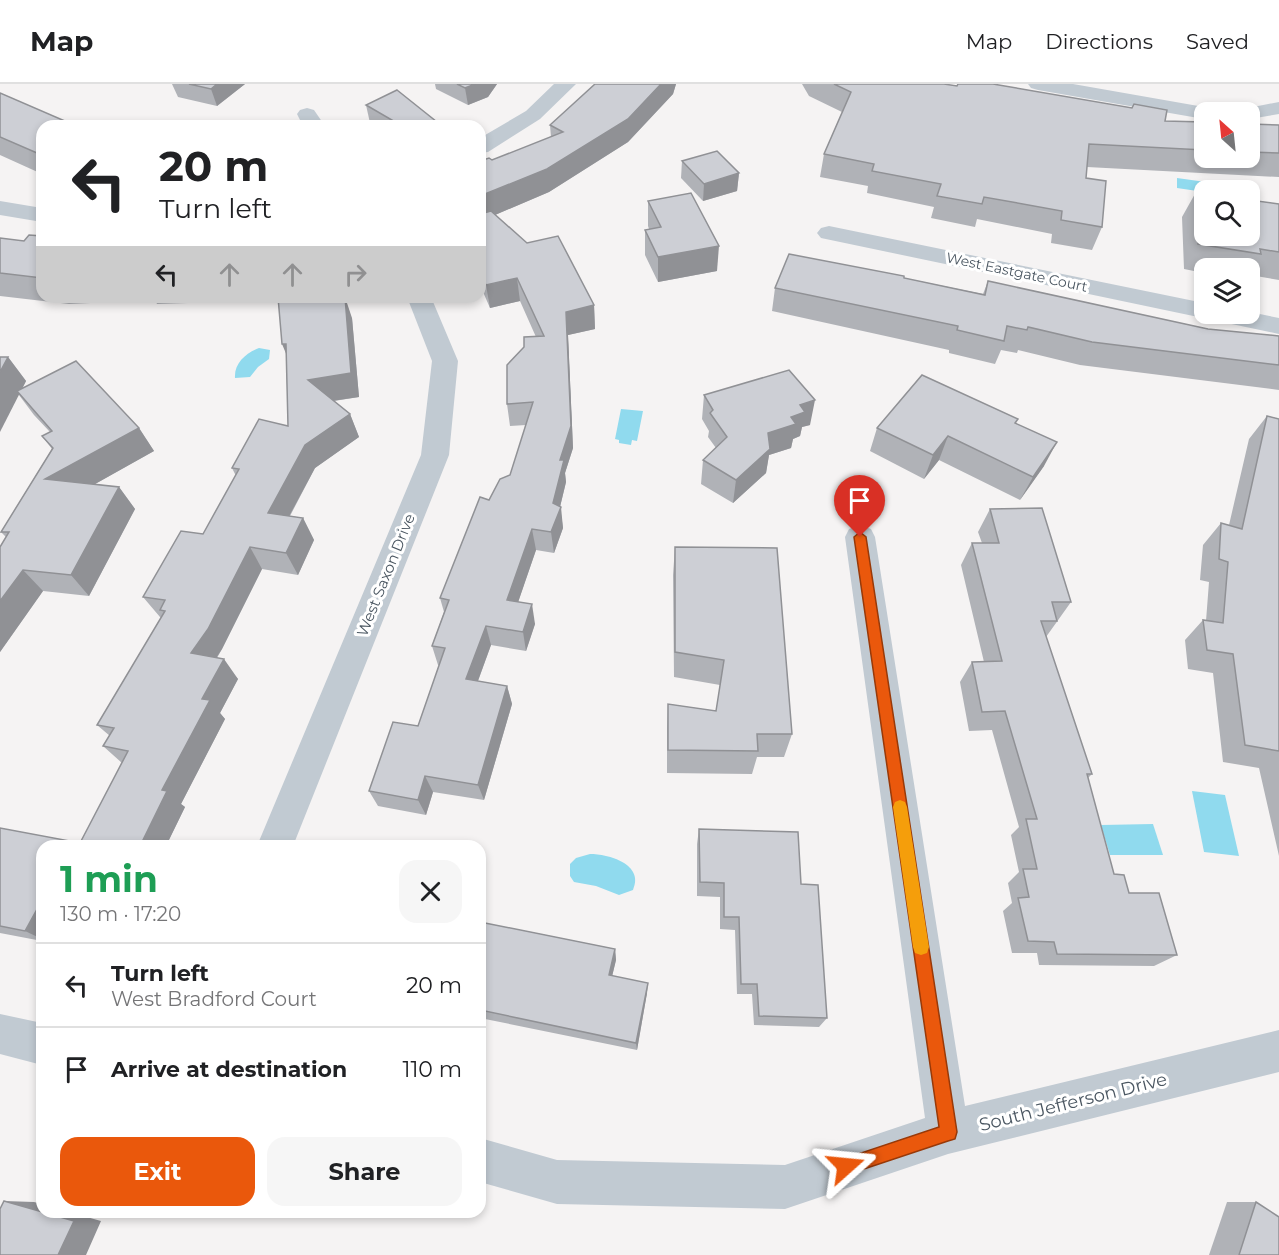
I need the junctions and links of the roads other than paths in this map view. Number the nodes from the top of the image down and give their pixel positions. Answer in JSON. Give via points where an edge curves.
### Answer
{"nodes":[{"id":1,"x":566,"y":84,"type":"edge"},
{"id":2,"x":1038,"y":84,"type":"edge"},
{"id":3,"x":1279,"y":108,"type":"edge"},
{"id":4,"x":1194,"y":111,"type":"edge"},
{"id":5,"x":1260,"y":111,"type":"edge"},
{"id":6,"x":486,"y":143,"type":"edge"},
{"id":7,"x":0,"y":208,"type":"edge"},
{"id":8,"x":36,"y":214,"type":"edge"},
{"id":9,"x":829,"y":233,"type":"dead end"},
{"id":10,"x":422,"y":303,"type":"edge"},
{"id":11,"x":1194,"y":309,"type":"edge"},
{"id":12,"x":1260,"y":323,"type":"edge"},
{"id":13,"x":1279,"y":327,"type":"edge"},
{"id":14,"x":860,"y":537,"type":"dead end"},
{"id":15,"x":277,"y":840,"type":"edge"},
{"id":16,"x":0,"y":1034,"type":"edge"},
{"id":17,"x":36,"y":1043,"type":"edge"},
{"id":18,"x":1279,"y":1051,"type":"edge"},
{"id":19,"x":948,"y":1132,"type":"junction"},
{"id":20,"x":486,"y":1162,"type":"edge"}],
"edges":[{"from":1,"to":6,"type":"street","via":[[533,116]]},
{"from":2,"to":4,"type":"street"},
{"from":3,"to":5,"type":"street"},
{"from":7,"to":8,"type":"street"},
{"from":9,"to":11,"type":"street","name":"West Eastgate Court"},
{"from":10,"to":15,"type":"street","name":"West Saxon Drive","via":[[446,361],[435,455]]},
{"from":12,"to":13,"type":"street"},
{"from":14,"to":19,"type":"street"},
{"from":16,"to":17,"type":"street"},
{"from":18,"to":19,"type":"street","name":"South Jefferson Drive"},
{"from":19,"to":20,"type":"street","name":"South Jefferson Drive","via":[[784,1187],[557,1182]]}]}
